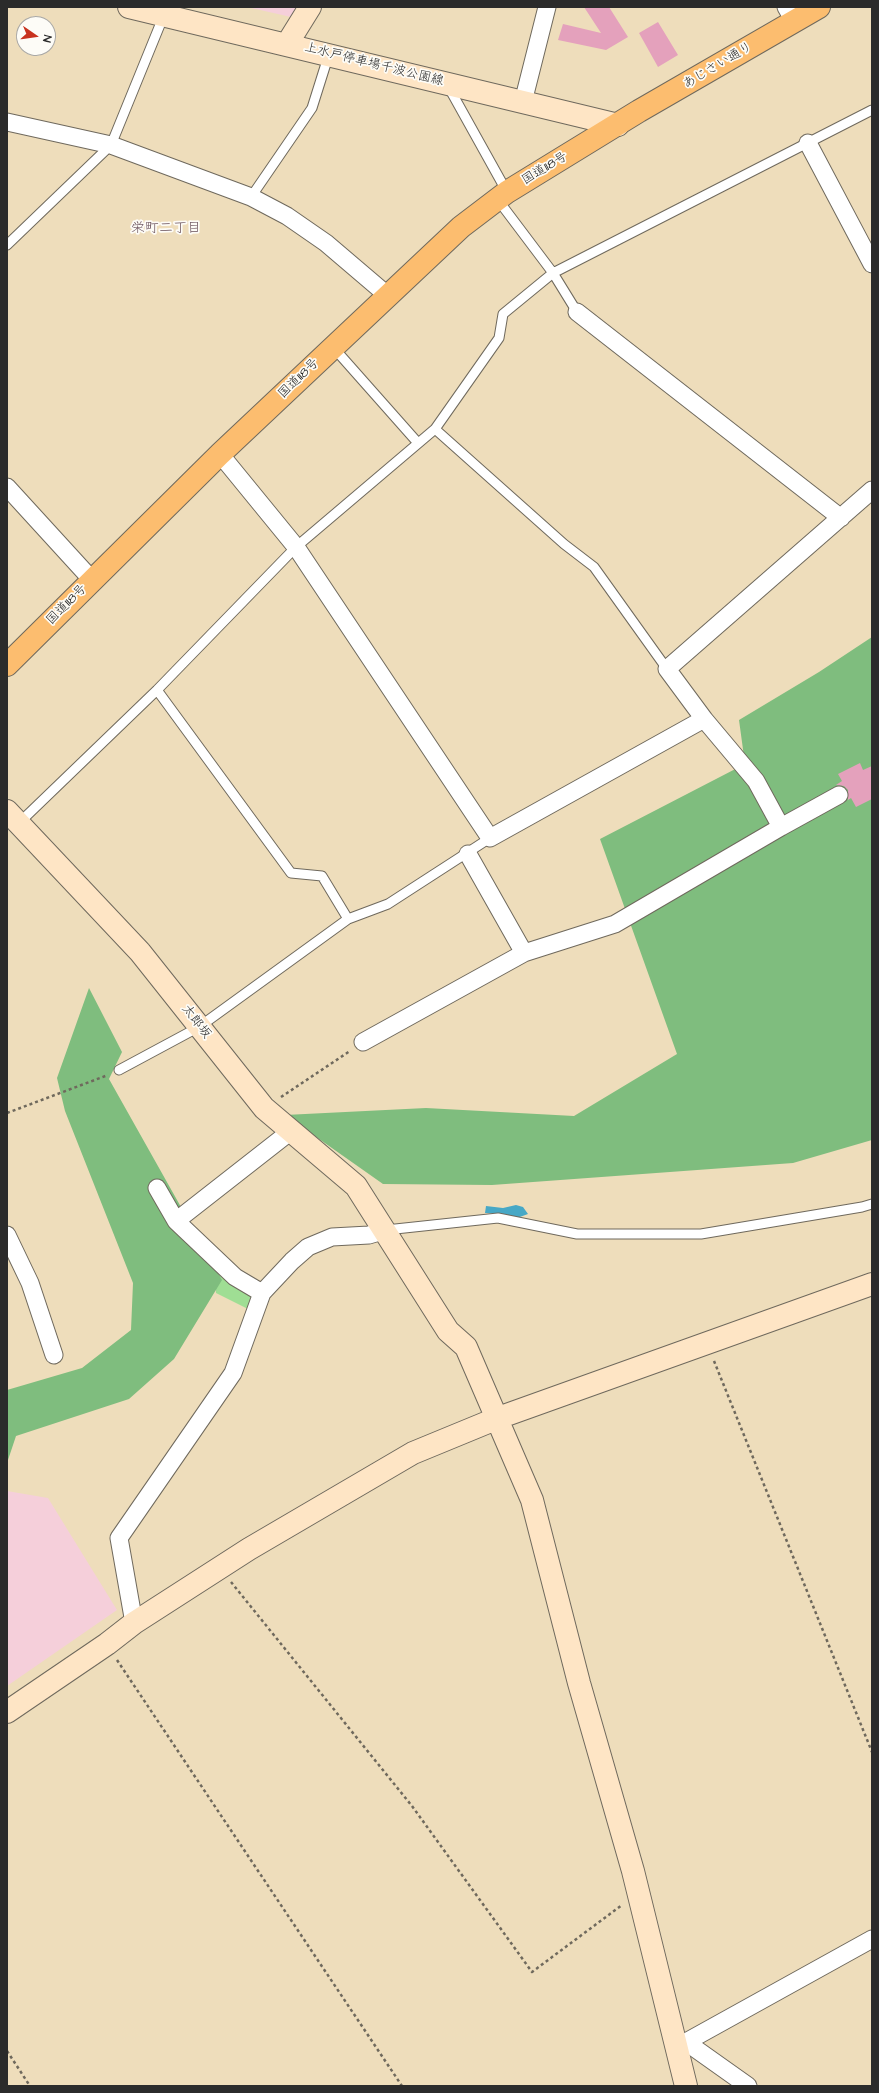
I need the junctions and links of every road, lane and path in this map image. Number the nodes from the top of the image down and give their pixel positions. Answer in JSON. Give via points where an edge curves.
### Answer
{"nodes":[{"id":1,"x":129,"y":7,"type":"edge"},
{"id":2,"x":310,"y":7,"type":"edge"},
{"id":3,"x":547,"y":7,"type":"edge"},
{"id":4,"x":819,"y":7,"type":"edge"},
{"id":5,"x":790,"y":14,"type":"edge"},
{"id":6,"x":164,"y":15,"type":"junction"},
{"id":7,"x":287,"y":44,"type":"junction"},
{"id":8,"x":329,"y":54,"type":"junction"},
{"id":9,"x":447,"y":83,"type":"junction"},
{"id":10,"x":523,"y":102,"type":"junction"},
{"id":11,"x":872,"y":110,"type":"edge"},
{"id":12,"x":7,"y":122,"type":"edge"},
{"id":13,"x":618,"y":125,"type":"junction"},
{"id":14,"x":808,"y":143,"type":"junction"},
{"id":15,"x":111,"y":145,"type":"junction"},
{"id":16,"x":502,"y":196,"type":"junction"},
{"id":17,"x":251,"y":197,"type":"junction"},
{"id":18,"x":7,"y":245,"type":"edge"},
{"id":19,"x":872,"y":264,"type":"edge"},
{"id":20,"x":553,"y":273,"type":"junction"},
{"id":21,"x":387,"y":295,"type":"junction"},
{"id":22,"x":577,"y":312,"type":"joint"},
{"id":23,"x":333,"y":347,"type":"junction"},
{"id":24,"x":435,"y":429,"type":"junction"},
{"id":25,"x":418,"y":443,"type":"junction"},
{"id":26,"x":220,"y":454,"type":"junction"},
{"id":27,"x":872,"y":490,"type":"edge"},
{"id":28,"x":8,"y":491,"type":"edge"},
{"id":29,"x":841,"y":518,"type":"junction"},
{"id":30,"x":296,"y":547,"type":"junction"},
{"id":31,"x":92,"y":580,"type":"junction"},
{"id":32,"x":7,"y":666,"type":"edge"},
{"id":33,"x":667,"y":669,"type":"junction"},
{"id":34,"x":157,"y":690,"type":"junction"},
{"id":35,"x":704,"y":719,"type":"junction"},
{"id":36,"x":839,"y":795,"type":"dead end"},
{"id":37,"x":13,"y":817,"type":"edge"},
{"id":38,"x":781,"y":827,"type":"junction"},
{"id":39,"x":490,"y":838,"type":"junction"},
{"id":40,"x":468,"y":854,"type":"junction"},
{"id":41,"x":348,"y":919,"type":"junction"},
{"id":42,"x":524,"y":953,"type":"junction"},
{"id":43,"x":199,"y":1027,"type":"junction"},
{"id":44,"x":363,"y":1042,"type":"joint"},
{"id":45,"x":119,"y":1070,"type":"joint"},
{"id":46,"x":264,"y":1108,"type":"junction"},
{"id":47,"x":7,"y":1113,"type":"edge"},
{"id":48,"x":291,"y":1131,"type":"junction"},
{"id":49,"x":157,"y":1188,"type":"dead end"},
{"id":50,"x":872,"y":1204,"type":"edge"},
{"id":51,"x":176,"y":1221,"type":"junction"},
{"id":52,"x":386,"y":1230,"type":"junction"},
{"id":53,"x":7,"y":1235,"type":"edge"},
{"id":54,"x":872,"y":1284,"type":"edge"},
{"id":55,"x":262,"y":1293,"type":"junction"},
{"id":56,"x":706,"y":1342,"type":"junction"},
{"id":57,"x":54,"y":1355,"type":"dead end"},
{"id":58,"x":498,"y":1418,"type":"junction"},
{"id":59,"x":220,"y":1568,"type":"junction"},
{"id":60,"x":134,"y":1623,"type":"junction"},
{"id":61,"x":107,"y":1644,"type":"junction"},
{"id":62,"x":7,"y":1712,"type":"edge"},
{"id":63,"x":872,"y":1752,"type":"edge"},
{"id":64,"x":639,"y":1893,"type":"junction"},
{"id":65,"x":872,"y":1939,"type":"edge"},
{"id":66,"x":681,"y":2044,"type":"junction"},
{"id":67,"x":7,"y":2051,"type":"edge"},
{"id":68,"x":30,"y":2086,"type":"edge"},
{"id":69,"x":402,"y":2086,"type":"edge"},
{"id":70,"x":686,"y":2086,"type":"edge"},
{"id":71,"x":748,"y":2086,"type":"edge"}],
"edges":[{"from":1,"to":6,"type":"street","name":"上水戸停車場千波公園線"},
{"from":2,"to":7,"type":"street"},
{"from":3,"to":10,"type":"street"},
{"from":4,"to":5,"type":"highway","name":"あじさい通り"},
{"from":5,"to":13,"type":"highway","name":"あじさい通り"},
{"from":6,"to":7,"type":"street","name":"上水戸停車場千波公園線"},
{"from":6,"to":15,"type":"lane"},
{"from":7,"to":8,"type":"street","name":"上水戸停車場千波公園線"},
{"from":8,"to":9,"type":"street","name":"上水戸停車場千波公園線"},
{"from":8,"to":17,"type":"lane","via":[[312,108]]},
{"from":9,"to":10,"type":"street","name":"上水戸停車場千波公園線"},
{"from":9,"to":16,"type":"lane"},
{"from":10,"to":13,"type":"street","name":"上水戸停車場千波公園線"},
{"from":11,"to":14,"type":"lane"},
{"from":12,"to":15,"type":"street"},
{"from":13,"to":16,"type":"highway","name":"国道118号"},
{"from":14,"to":19,"type":"street"},
{"from":14,"to":20,"type":"lane"},
{"from":15,"to":17,"type":"street"},
{"from":15,"to":18,"type":"lane"},
{"from":16,"to":20,"type":"lane"},
{"from":16,"to":21,"type":"highway","name":"国道118号","via":[[461,227]]},
{"from":17,"to":21,"type":"street","via":[[288,216],[326,243]]},
{"from":20,"to":22,"type":"lane"},
{"from":20,"to":24,"type":"lane","via":[[503,314],[500,338]]},
{"from":21,"to":23,"type":"highway","name":"国道118号"},
{"from":22,"to":29,"type":"street"},
{"from":23,"to":25,"type":"lane"},
{"from":23,"to":26,"type":"highway","name":"国道118号"},
{"from":24,"to":25,"type":"lane"},
{"from":24,"to":33,"type":"lane","via":[[564,544],[594,567]]},
{"from":25,"to":30,"type":"lane"},
{"from":26,"to":30,"type":"street"},
{"from":26,"to":31,"type":"highway","name":"国道118号"},
{"from":27,"to":29,"type":"street"},
{"from":28,"to":31,"type":"street"},
{"from":29,"to":33,"type":"street"},
{"from":30,"to":34,"type":"lane"},
{"from":30,"to":39,"type":"street"},
{"from":31,"to":32,"type":"highway","name":"国道118号"},
{"from":33,"to":35,"type":"street"},
{"from":34,"to":37,"type":"lane"},
{"from":34,"to":41,"type":"lane","via":[[291,873],[322,876]]},
{"from":35,"to":38,"type":"street","via":[[756,781]]},
{"from":35,"to":39,"type":"street"},
{"from":36,"to":38,"type":"street"},
{"from":37,"to":43,"type":"street","name":"太郎坂","via":[[140,952]]},
{"from":38,"to":42,"type":"street","via":[[615,924]]},
{"from":39,"to":40,"type":"lane"},
{"from":40,"to":41,"type":"lane","via":[[388,904]]},
{"from":40,"to":42,"type":"street"},
{"from":41,"to":43,"type":"lane"},
{"from":42,"to":44,"type":"street"},
{"from":43,"to":45,"type":"lane"},
{"from":43,"to":46,"type":"street","name":"太郎坂"},
{"from":44,"to":46,"type":"path"},
{"from":45,"to":47,"type":"path"},
{"from":46,"to":48,"type":"street","name":"太郎坂"},
{"from":48,"to":51,"type":"street"},
{"from":48,"to":52,"type":"street","name":"太郎坂","via":[[356,1186]]},
{"from":49,"to":51,"type":"street"},
{"from":50,"to":52,"type":"lane","via":[[701,1234],[577,1234],[498,1218]]},
{"from":51,"to":55,"type":"street","via":[[235,1277]]},
{"from":52,"to":55,"type":"street","via":[[332,1237],[308,1247]]},
{"from":52,"to":58,"type":"street","name":"太郎坂","via":[[448,1331],[466,1347]]},
{"from":53,"to":57,"type":"street","via":[[30,1283]]},
{"from":54,"to":56,"type":"street"},
{"from":55,"to":60,"type":"street","via":[[233,1373],[119,1538]]},
{"from":56,"to":58,"type":"street"},
{"from":56,"to":63,"type":"path"},
{"from":58,"to":59,"type":"street","via":[[413,1453]]},
{"from":58,"to":64,"type":"street","name":"太郎坂","via":[[532,1500],[579,1682]]},
{"from":59,"to":60,"type":"street"},
{"from":59,"to":64,"type":"path","via":[[412,1806],[532,1972]]},
{"from":60,"to":61,"type":"street"},
{"from":61,"to":62,"type":"street"},
{"from":61,"to":69,"type":"path"},
{"from":64,"to":66,"type":"street","name":"太郎坂"},
{"from":65,"to":66,"type":"street"},
{"from":66,"to":70,"type":"street","name":"太郎坂"},
{"from":66,"to":71,"type":"street"},
{"from":67,"to":68,"type":"path"}]}
